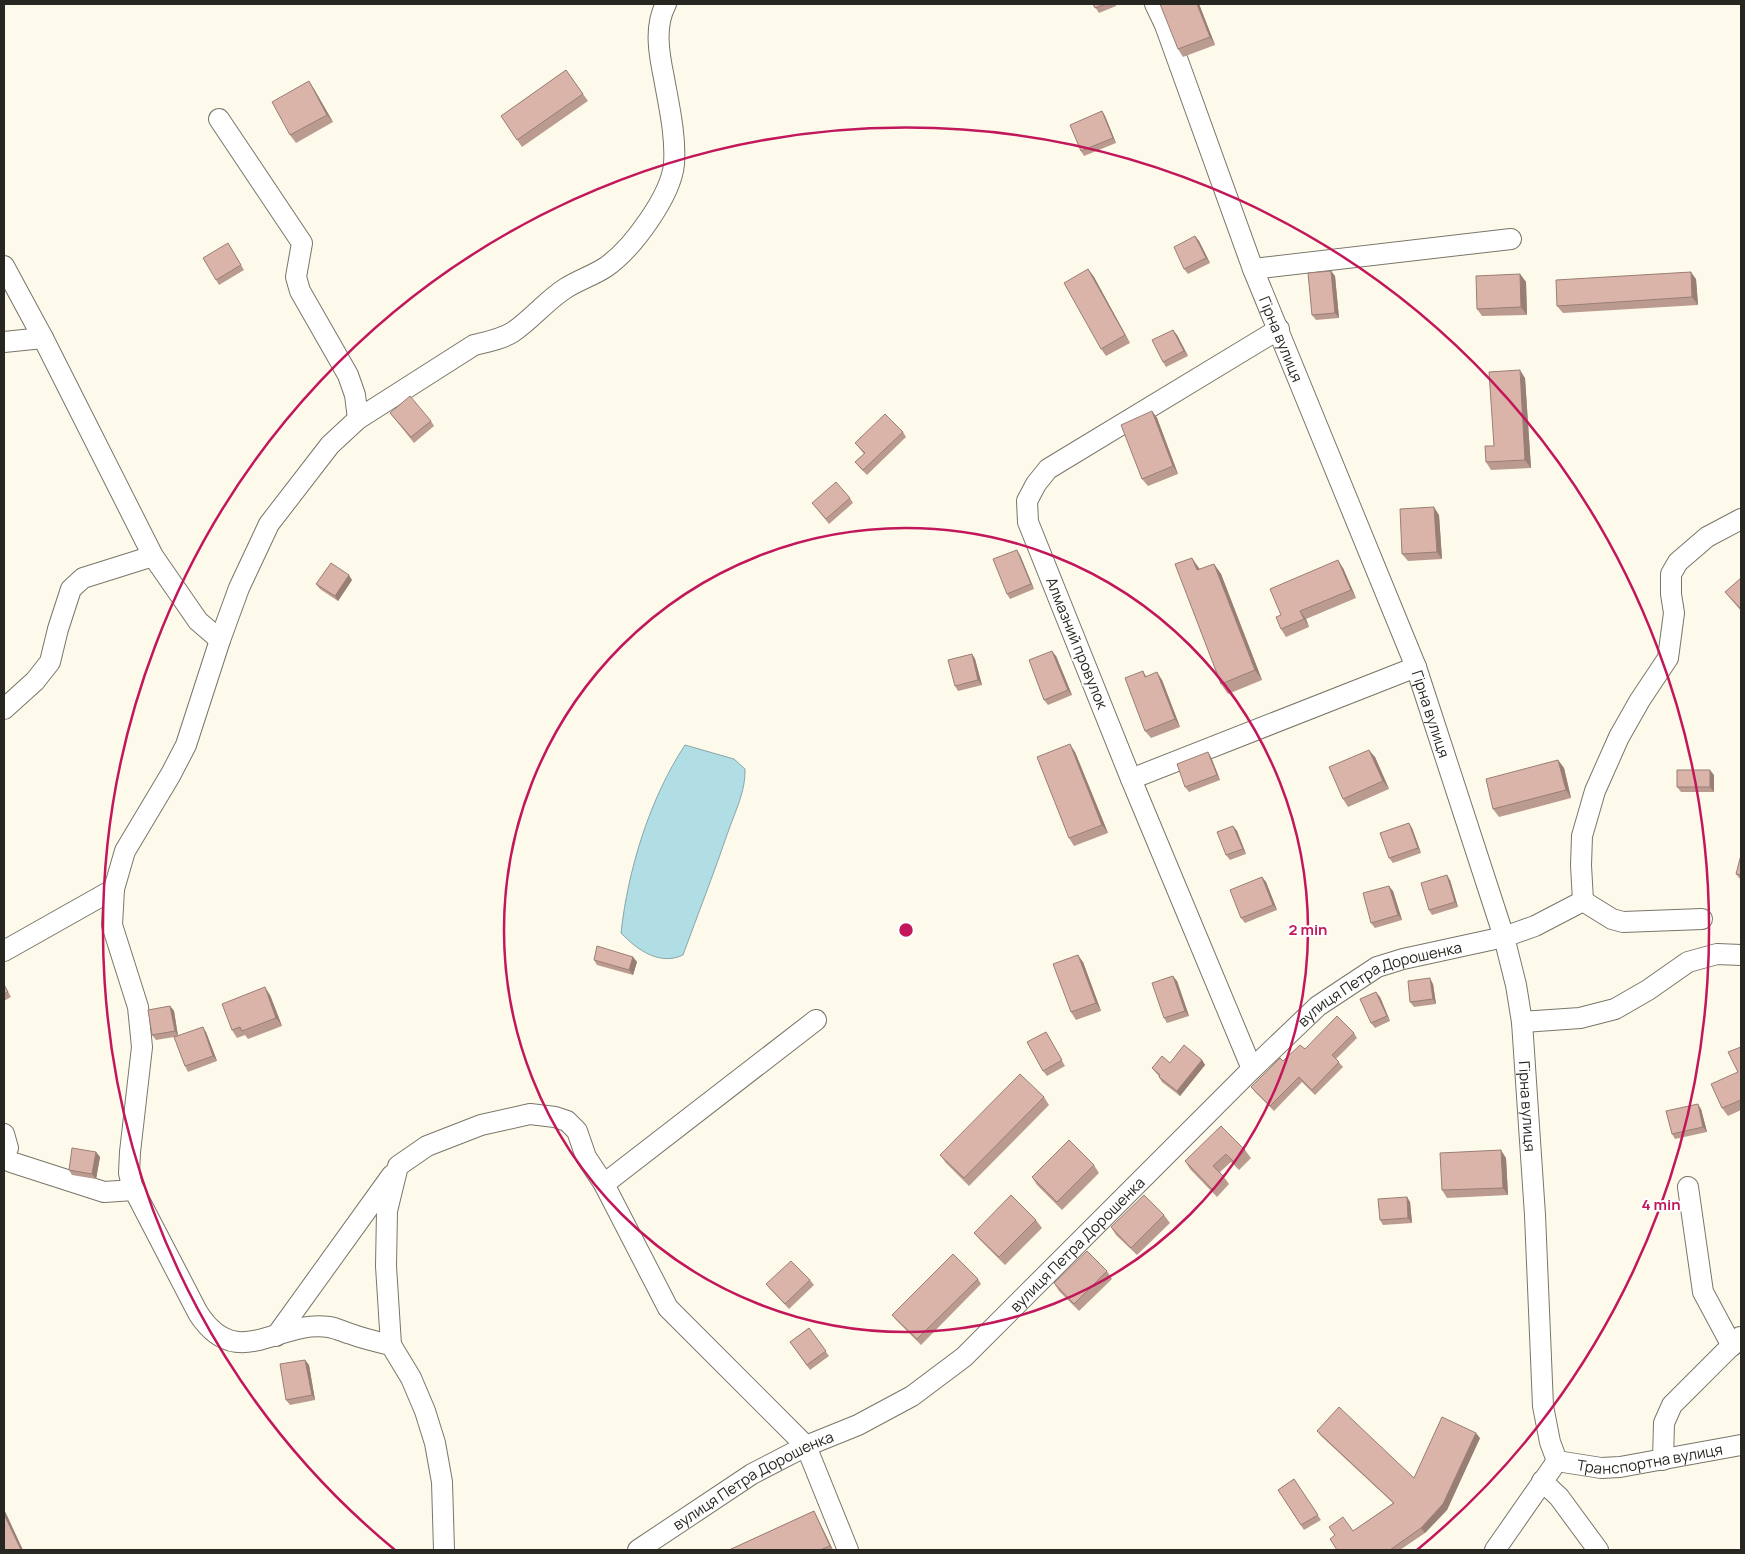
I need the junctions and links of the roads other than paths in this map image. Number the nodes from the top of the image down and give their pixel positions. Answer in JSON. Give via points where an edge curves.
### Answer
{"nodes":[{"id":1,"x":666,"y":4,"type":"edge"},
{"id":2,"x":1155,"y":4,"type":"edge"},
{"id":3,"x":219,"y":119,"type":"dead end"},
{"id":4,"x":1511,"y":239,"type":"dead end"},
{"id":5,"x":4,"y":266,"type":"edge"},
{"id":6,"x":1254,"y":268,"type":"junction"},
{"id":7,"x":1279,"y":329,"type":"junction"},
{"id":8,"x":43,"y":338,"type":"junction"},
{"id":9,"x":4,"y":342,"type":"edge"},
{"id":10,"x":358,"y":419,"type":"junction"},
{"id":11,"x":1741,"y":519,"type":"edge"},
{"id":12,"x":153,"y":556,"type":"junction"},
{"id":13,"x":220,"y":640,"type":"junction"},
{"id":14,"x":1416,"y":667,"type":"junction"},
{"id":15,"x":4,"y":709,"type":"edge"},
{"id":16,"x":1131,"y":778,"type":"junction"},
{"id":17,"x":114,"y":889,"type":"junction"},
{"id":18,"x":1583,"y":901,"type":"junction"},
{"id":19,"x":1702,"y":919,"type":"dead end"},
{"id":20,"x":1504,"y":937,"type":"junction"},
{"id":21,"x":4,"y":951,"type":"edge"},
{"id":22,"x":1741,"y":955,"type":"edge"},
{"id":23,"x":816,"y":1020,"type":"dead end"},
{"id":24,"x":1522,"y":1022,"type":"junction"},
{"id":25,"x":1252,"y":1069,"type":"junction"},
{"id":26,"x":8,"y":1148,"type":"edge"},
{"id":27,"x":398,"y":1166,"type":"junction"},
{"id":28,"x":604,"y":1184,"type":"junction"},
{"id":29,"x":1688,"y":1187,"type":"dead end"},
{"id":30,"x":134,"y":1190,"type":"junction"},
{"id":31,"x":276,"y":1336,"type":"junction"},
{"id":32,"x":1737,"y":1341,"type":"edge"},
{"id":33,"x":391,"y":1345,"type":"junction"},
{"id":34,"x":1741,"y":1445,"type":"edge"},
{"id":35,"x":806,"y":1446,"type":"junction"},
{"id":36,"x":1663,"y":1460,"type":"junction"},
{"id":37,"x":1558,"y":1461,"type":"junction"},
{"id":38,"x":1542,"y":1481,"type":"junction"},
{"id":39,"x":444,"y":1550,"type":"edge"},
{"id":40,"x":638,"y":1550,"type":"edge"},
{"id":41,"x":848,"y":1550,"type":"edge"},
{"id":42,"x":1495,"y":1550,"type":"edge"},
{"id":43,"x":1598,"y":1550,"type":"edge"}],
"edges":[{"from":1,"to":10,"type":"street","via":[[661,12],[658,33],[674,142],[674,166],[650,219],[624,252],[605,268],[563,290],[513,332],[474,345]]},
{"from":2,"to":6,"type":"street","name":"Гірна вулиця"},
{"from":3,"to":10,"type":"street","via":[[302,242],[296,277],[300,291],[348,375]]},
{"from":4,"to":6,"type":"street"},
{"from":5,"to":8,"type":"street"},
{"from":6,"to":7,"type":"street","name":"Гірна вулиця"},
{"from":7,"to":14,"type":"street","name":"Гірна вулиця"},
{"from":7,"to":16,"type":"street","name":"Алмазний провулок","via":[[1048,469],[1027,501],[1028,522]]},
{"from":8,"to":9,"type":"street"},
{"from":8,"to":12,"type":"street"},
{"from":10,"to":13,"type":"street","via":[[330,445],[269,524]]},
{"from":11,"to":18,"type":"street","via":[[1707,537],[1678,562],[1671,574],[1674,613],[1668,658],[1619,737],[1595,791],[1582,836]]},
{"from":12,"to":13,"type":"street","via":[[198,621]]},
{"from":12,"to":15,"type":"street","via":[[83,578],[71,588],[50,662],[35,682]]},
{"from":13,"to":17,"type":"street","via":[[186,745],[125,852]]},
{"from":14,"to":16,"type":"street"},
{"from":14,"to":20,"type":"street","name":"Гірна вулиця"},
{"from":16,"to":25,"type":"street","name":"Алмазний провулок"},
{"from":17,"to":21,"type":"street"},
{"from":17,"to":30,"type":"street","via":[[112,925],[138,1007],[142,1047],[130,1152],[130,1178]]},
{"from":18,"to":19,"type":"street","via":[[1623,922]]},
{"from":18,"to":20,"type":"street","name":"вулиця Петра Дорошенка","via":[[1535,926]]},
{"from":20,"to":24,"type":"street","name":"Гірна вулиця"},
{"from":20,"to":25,"type":"street","name":"вулиця Петра Дорошенка","via":[[1377,967],[1318,1006]]},
{"from":22,"to":24,"type":"street","via":[[1717,954],[1688,962],[1615,1009],[1580,1018]]},
{"from":23,"to":28,"type":"street"},
{"from":24,"to":37,"type":"street","name":"Гірна вулиця","via":[[1543,1406],[1550,1442]]},
{"from":25,"to":35,"type":"street","name":"вулиця Петра Дорошенка","via":[[964,1357],[912,1396],[858,1425]]},
{"from":26,"to":30,"type":"street","via":[[104,1192]]},
{"from":27,"to":28,"type":"street","via":[[427,1146],[481,1125],[530,1114],[567,1121],[577,1130],[586,1157]]},
{"from":27,"to":31,"type":"street"},
{"from":27,"to":33,"type":"street","via":[[387,1211],[386,1266]]},
{"from":28,"to":35,"type":"street","via":[[668,1308]]},
{"from":29,"to":32,"type":"street","via":[[1703,1292]]},
{"from":30,"to":31,"type":"street","via":[[204,1324],[231,1342],[252,1343]]},
{"from":31,"to":33,"type":"street","via":[[304,1327],[329,1327]]},
{"from":32,"to":36,"type":"street","via":[[1672,1405],[1664,1423]]},
{"from":33,"to":39,"type":"street","via":[[411,1378],[435,1443],[442,1482]]},
{"from":34,"to":36,"type":"street","name":"Транспортна вулиця"},
{"from":35,"to":40,"type":"street","name":"вулиця Петра Дорошенка","via":[[752,1474]]},
{"from":35,"to":41,"type":"street"},
{"from":36,"to":37,"type":"street","name":"Транспортна вулиця","via":[[1601,1468]]},
{"from":37,"to":38,"type":"street"},
{"from":38,"to":42,"type":"street"},
{"from":38,"to":43,"type":"street","via":[[1559,1497]]}]}
